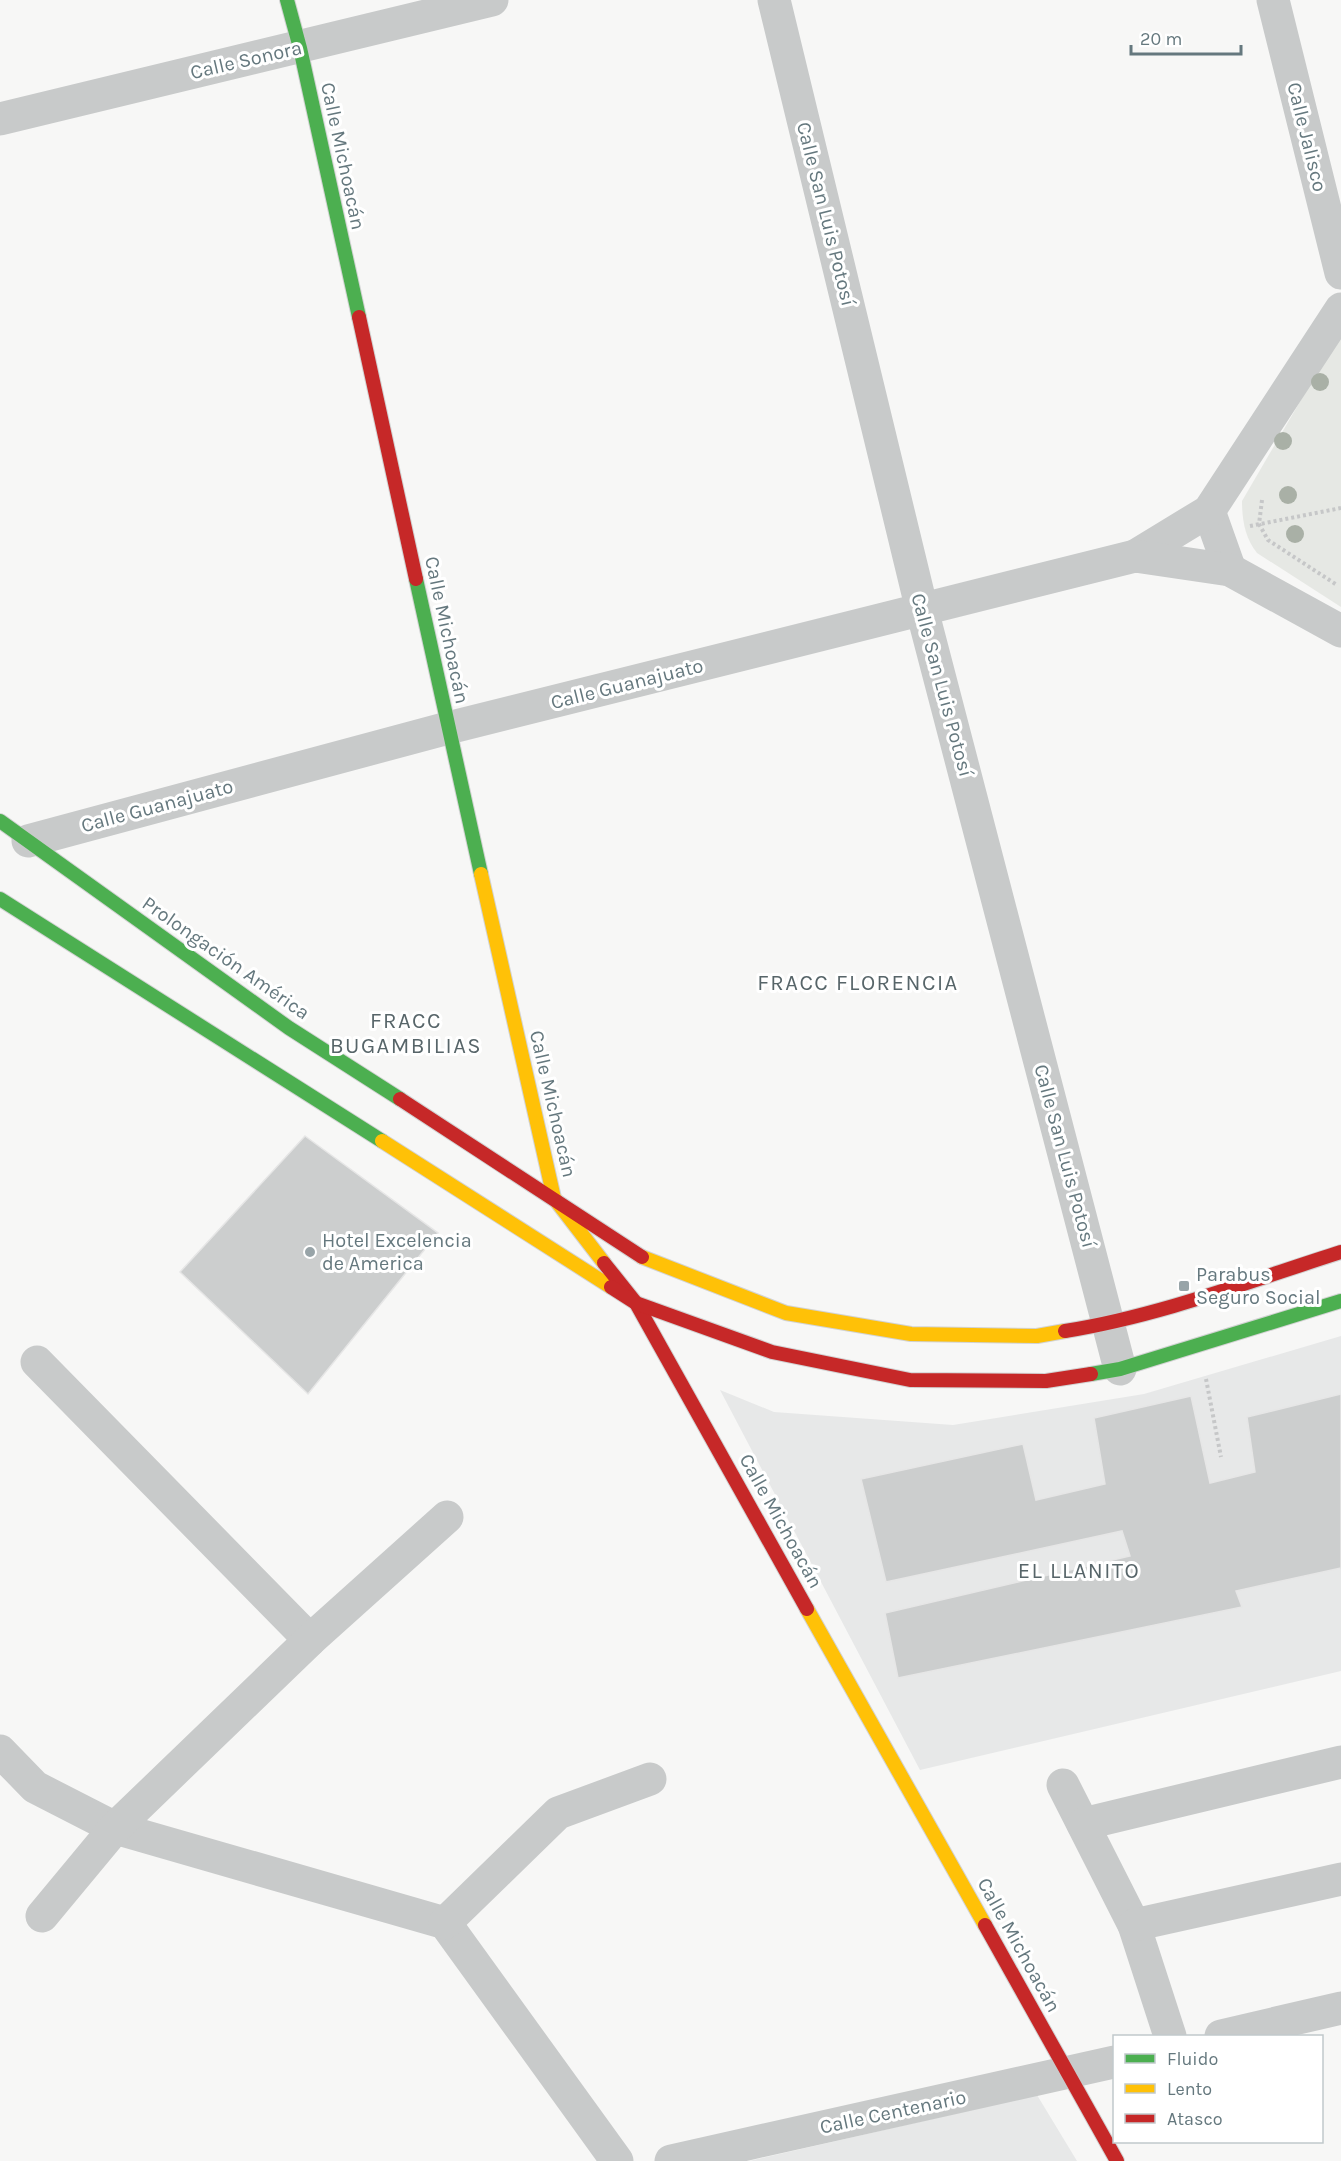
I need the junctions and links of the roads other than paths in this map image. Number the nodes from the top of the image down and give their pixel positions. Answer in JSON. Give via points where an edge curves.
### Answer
{"nodes":[{"id":1,"x":286,"y":0,"type":"edge"},
{"id":2,"x":492,"y":0,"type":"edge"},
{"id":3,"x":774,"y":0,"type":"edge"},
{"id":4,"x":1273,"y":0,"type":"edge"},
{"id":5,"x":300,"y":48,"type":"junction"},
{"id":6,"x":0,"y":118,"type":"edge"},
{"id":7,"x":1341,"y":273,"type":"edge"},
{"id":8,"x":1341,"y":309,"type":"edge"},
{"id":9,"x":1213,"y":522,"type":"junction"},
{"id":10,"x":1135,"y":556,"type":"junction"},
{"id":11,"x":1230,"y":570,"type":"junction"},
{"id":12,"x":922,"y":610,"type":"junction"},
{"id":13,"x":1341,"y":631,"type":"edge"},
{"id":14,"x":448,"y":728,"type":"junction"},
{"id":15,"x":0,"y":821,"type":"edge"},
{"id":16,"x":19,"y":844,"type":"junction"},
{"id":17,"x":0,"y":899,"type":"edge"},
{"id":18,"x":555,"y":1198,"type":"junction"},
{"id":19,"x":1341,"y":1252,"type":"edge"},
{"id":20,"x":1341,"y":1300,"type":"edge"},
{"id":21,"x":636,"y":1303,"type":"junction"},
{"id":22,"x":1109,"y":1324,"type":"junction"},
{"id":23,"x":37,"y":1362,"type":"dead end"},
{"id":24,"x":1120,"y":1369,"type":"junction"},
{"id":25,"x":447,"y":1517,"type":"dead end"},
{"id":26,"x":310,"y":1640,"type":"junction"},
{"id":27,"x":0,"y":1751,"type":"edge"},
{"id":28,"x":1341,"y":1762,"type":"edge"},
{"id":29,"x":650,"y":1779,"type":"dead end"},
{"id":30,"x":1063,"y":1785,"type":"dead end"},
{"id":31,"x":1083,"y":1824,"type":"junction"},
{"id":32,"x":115,"y":1828,"type":"junction"},
{"id":33,"x":1341,"y":1879,"type":"edge"},
{"id":34,"x":42,"y":1916,"type":"dead end"},
{"id":35,"x":445,"y":1923,"type":"junction"},
{"id":36,"x":1134,"y":1925,"type":"junction"},
{"id":37,"x":1341,"y":2008,"type":"edge"},
{"id":38,"x":1169,"y":2035,"type":"edge"},
{"id":39,"x":1229,"y":2035,"type":"edge"},
{"id":40,"x":1113,"y":2062,"type":"edge"},
{"id":41,"x":1069,"y":2074,"type":"junction"},
{"id":42,"x":617,"y":2161,"type":"edge"},
{"id":43,"x":671,"y":2161,"type":"edge"},
{"id":44,"x":1117,"y":2161,"type":"edge"}],
"edges":[{"from":1,"to":5,"type":"street","name":"Calle Michoacán"},
{"from":2,"to":5,"type":"street","name":"Calle Sonora"},
{"from":3,"to":12,"type":"street","name":"Calle San Luis Potosí"},
{"from":4,"to":7,"type":"street","name":"Calle Jalisco"},
{"from":5,"to":6,"type":"street","name":"Calle Sonora"},
{"from":5,"to":14,"type":"street","name":"Calle Michoacán"},
{"from":8,"to":9,"type":"street"},
{"from":9,"to":10,"type":"street"},
{"from":9,"to":11,"type":"street"},
{"from":10,"to":11,"type":"street","name":"Calle Guanajuato"},
{"from":10,"to":12,"type":"street","name":"Calle Guanajuato"},
{"from":11,"to":13,"type":"street"},
{"from":12,"to":14,"type":"street","name":"Calle Guanajuato"},
{"from":12,"to":22,"type":"street","name":"Calle San Luis Potosí"},
{"from":14,"to":16,"type":"street","name":"Calle Guanajuato"},
{"from":14,"to":18,"type":"street","name":"Calle Michoacán"},
{"from":15,"to":16,"type":"street","name":"Prolongación América"},
{"from":16,"to":18,"type":"street","name":"Prolongación América","via":[[289,1028]]},
{"from":17,"to":21,"type":"street"},
{"from":18,"to":21,"type":"street","name":"Calle Michoacán"},
{"from":18,"to":22,"type":"street","name":"Prolongación América","via":[[637,1255],[786,1313],[911,1334],[1037,1336]]},
{"from":19,"to":22,"type":"street","name":"Prolongación América"},
{"from":20,"to":24,"type":"street"},
{"from":21,"to":24,"type":"street","via":[[771,1352],[910,1380],[1046,1381]]},
{"from":21,"to":41,"type":"street","name":"Calle Michoacán"},
{"from":22,"to":24,"type":"street","name":"Calle San Luis Potosí"},
{"from":23,"to":26,"type":"street"},
{"from":25,"to":26,"type":"street"},
{"from":26,"to":32,"type":"street"},
{"from":27,"to":32,"type":"street","via":[[35,1787]]},
{"from":28,"to":31,"type":"street"},
{"from":29,"to":35,"type":"street","via":[[558,1814]]},
{"from":30,"to":31,"type":"street"},
{"from":31,"to":36,"type":"street"},
{"from":32,"to":34,"type":"street"},
{"from":32,"to":35,"type":"street"},
{"from":33,"to":36,"type":"street"},
{"from":35,"to":42,"type":"street"},
{"from":36,"to":38,"type":"street"},
{"from":37,"to":39,"type":"street"},
{"from":40,"to":41,"type":"street","name":"Calle Centenario"},
{"from":41,"to":43,"type":"street","name":"Calle Centenario"},
{"from":41,"to":44,"type":"street","name":"Calle Michoacán"}]}
